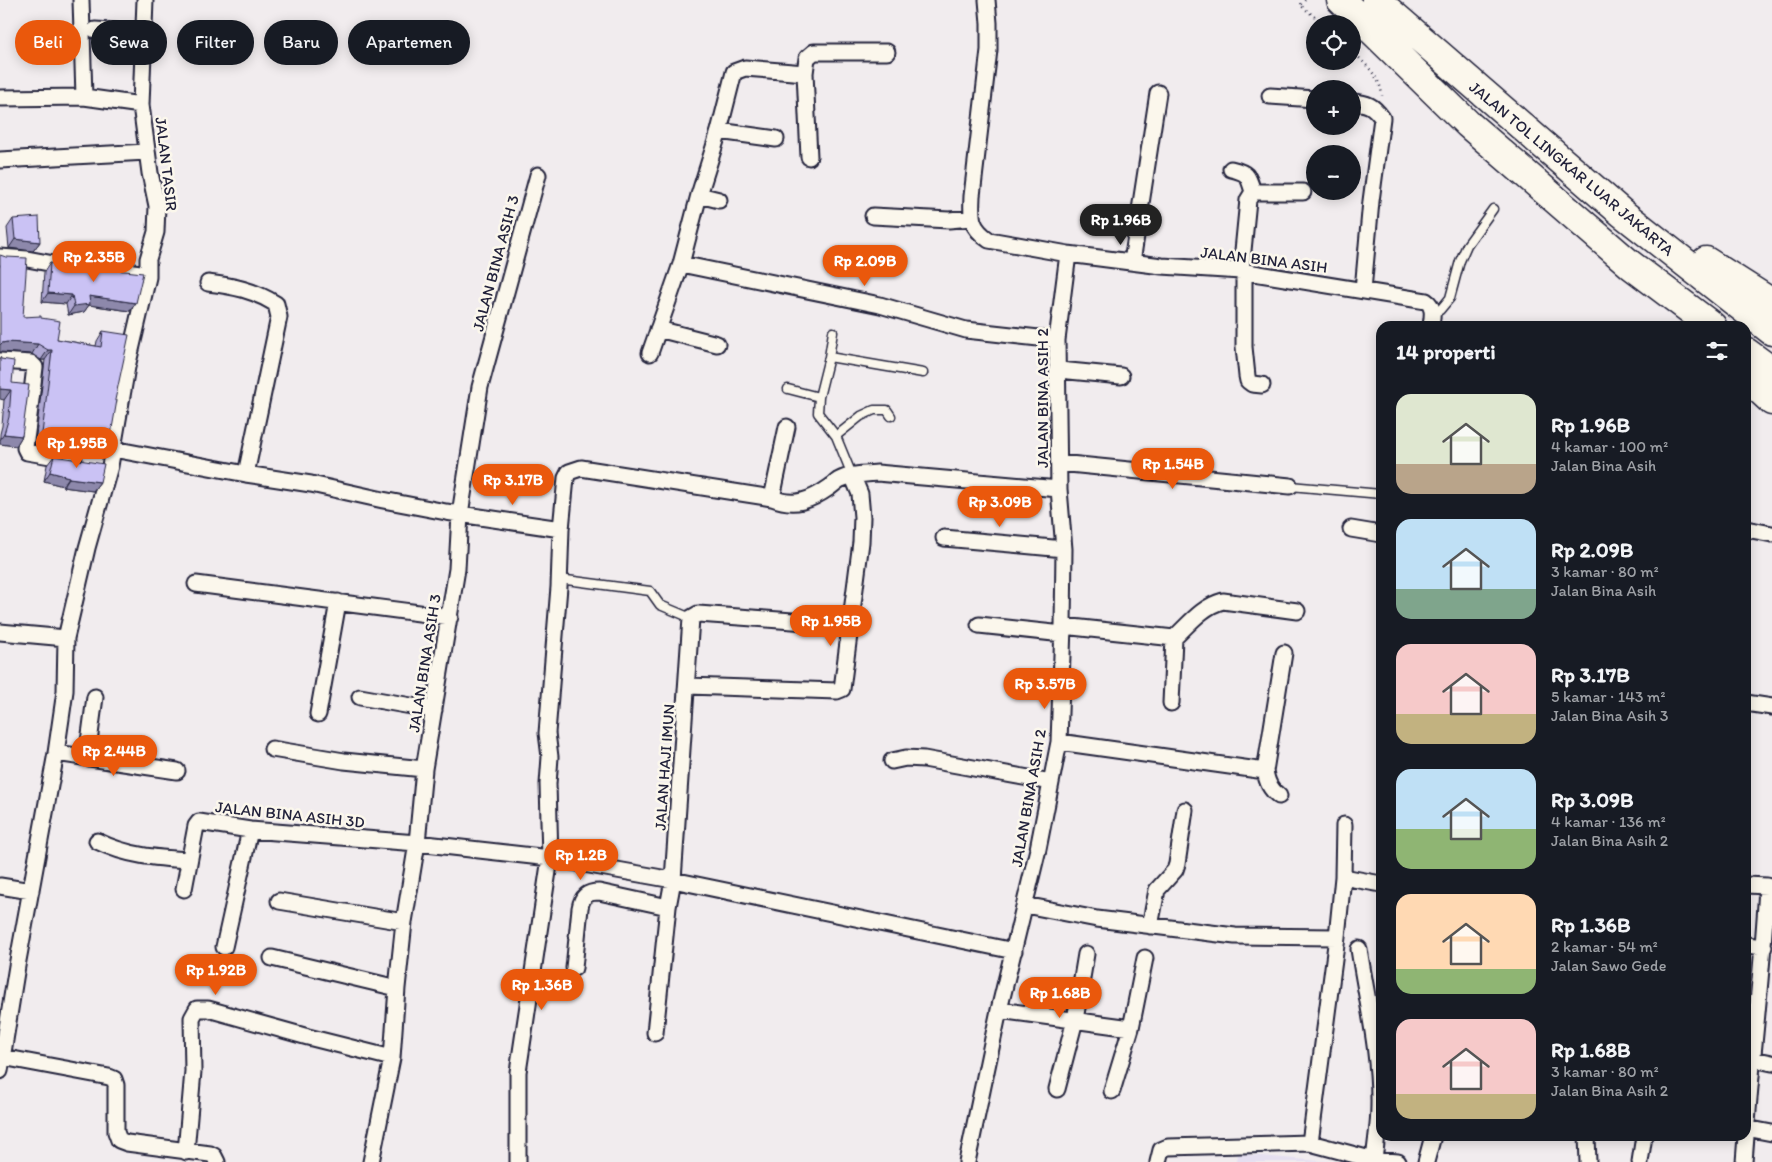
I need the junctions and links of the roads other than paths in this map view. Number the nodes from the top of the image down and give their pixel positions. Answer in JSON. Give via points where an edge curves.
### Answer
{"nodes":[{"id":1,"x":81,"y":0,"type":"edge"},
{"id":2,"x":145,"y":0,"type":"edge"},
{"id":3,"x":987,"y":0,"type":"edge"},
{"id":4,"x":1341,"y":0,"type":"edge"},
{"id":5,"x":1376,"y":0,"type":"edge"},
{"id":6,"x":144,"y":20,"type":"edge"},
{"id":7,"x":886,"y":52,"type":"dead end"},
{"id":8,"x":143,"y":65,"type":"edge"},
{"id":9,"x":805,"y":73,"type":"junction"},
{"id":10,"x":1158,"y":92,"type":"dead end"},
{"id":11,"x":1270,"y":96,"type":"dead end"},
{"id":12,"x":84,"y":97,"type":"junction"},
{"id":13,"x":0,"y":98,"type":"edge"},
{"id":14,"x":1306,"y":98,"type":"edge"},
{"id":15,"x":1361,"y":103,"type":"edge"},
{"id":16,"x":141,"y":105,"type":"junction"},
{"id":17,"x":719,"y":131,"type":"junction"},
{"id":18,"x":776,"y":139,"type":"dead end"},
{"id":19,"x":147,"y":152,"type":"junction"},
{"id":20,"x":809,"y":158,"type":"dead end"},
{"id":21,"x":0,"y":160,"type":"edge"},
{"id":22,"x":1231,"y":169,"type":"dead end"},
{"id":23,"x":538,"y":175,"type":"dead end"},
{"id":24,"x":1253,"y":192,"type":"junction"},
{"id":25,"x":1303,"y":192,"type":"dead end"},
{"id":26,"x":699,"y":194,"type":"junction"},
{"id":27,"x":719,"y":200,"type":"dead end"},
{"id":28,"x":1493,"y":209,"type":"dead end"},
{"id":29,"x":1622,"y":213,"type":"junction"},
{"id":30,"x":872,"y":216,"type":"dead end"},
{"id":31,"x":971,"y":218,"type":"junction"},
{"id":32,"x":1068,"y":254,"type":"junction"},
{"id":33,"x":0,"y":257,"type":"edge"},
{"id":34,"x":1132,"y":262,"type":"junction"},
{"id":35,"x":681,"y":264,"type":"junction"},
{"id":36,"x":1631,"y":265,"type":"junction"},
{"id":37,"x":1242,"y":271,"type":"junction"},
{"id":38,"x":148,"y":274,"type":"junction"},
{"id":39,"x":208,"y":283,"type":"dead end"},
{"id":40,"x":1364,"y":290,"type":"junction"},
{"id":41,"x":1772,"y":303,"type":"edge"},
{"id":42,"x":1431,"y":319,"type":"edge"},
{"id":43,"x":1689,"y":321,"type":"edge"},
{"id":44,"x":1705,"y":321,"type":"edge"},
{"id":45,"x":658,"y":329,"type":"junction"},
{"id":46,"x":1772,"y":331,"type":"edge"},
{"id":47,"x":833,"y":332,"type":"dead end"},
{"id":48,"x":1057,"y":340,"type":"junction"},
{"id":49,"x":717,"y":344,"type":"dead end"},
{"id":50,"x":650,"y":352,"type":"dead end"},
{"id":51,"x":1751,"y":356,"type":"edge"},
{"id":52,"x":829,"y":357,"type":"junction"},
{"id":53,"x":0,"y":361,"type":"edge"},
{"id":54,"x":1059,"y":370,"type":"junction"},
{"id":55,"x":1772,"y":371,"type":"edge"},
{"id":56,"x":923,"y":373,"type":"dead end"},
{"id":57,"x":1121,"y":376,"type":"dead end"},
{"id":58,"x":1751,"y":382,"type":"edge"},
{"id":59,"x":1262,"y":385,"type":"dead end"},
{"id":60,"x":788,"y":389,"type":"dead end"},
{"id":61,"x":819,"y":397,"type":"junction"},
{"id":62,"x":1772,"y":402,"type":"edge"},
{"id":63,"x":891,"y":416,"type":"dead end"},
{"id":64,"x":787,"y":427,"type":"dead end"},
{"id":65,"x":836,"y":436,"type":"junction"},
{"id":66,"x":113,"y":448,"type":"junction"},
{"id":67,"x":1059,"y":463,"type":"junction"},
{"id":68,"x":110,"y":466,"type":"junction"},
{"id":69,"x":246,"y":474,"type":"junction"},
{"id":70,"x":852,"y":475,"type":"junction"},
{"id":71,"x":1290,"y":486,"type":"joint"},
{"id":72,"x":1059,"y":489,"type":"junction"},
{"id":73,"x":1376,"y":494,"type":"edge"},
{"id":74,"x":772,"y":498,"type":"junction"},
{"id":75,"x":460,"y":514,"type":"junction"},
{"id":76,"x":561,"y":529,"type":"junction"},
{"id":77,"x":1351,"y":529,"type":"dead end"},
{"id":78,"x":1751,"y":530,"type":"edge"},
{"id":79,"x":1376,"y":533,"type":"edge"},
{"id":80,"x":1772,"y":534,"type":"edge"},
{"id":81,"x":944,"y":538,"type":"dead end"},
{"id":82,"x":1064,"y":549,"type":"junction"},
{"id":83,"x":559,"y":579,"type":"junction"},
{"id":84,"x":196,"y":584,"type":"dead end"},
{"id":85,"x":338,"y":602,"type":"junction"},
{"id":86,"x":1297,"y":611,"type":"dead end"},
{"id":87,"x":450,"y":618,"type":"junction"},
{"id":88,"x":692,"y":618,"type":"junction"},
{"id":89,"x":806,"y":622,"type":"dead end"},
{"id":90,"x":979,"y":625,"type":"dead end"},
{"id":91,"x":1063,"y":630,"type":"junction"},
{"id":92,"x":0,"y":632,"type":"edge"},
{"id":93,"x":66,"y":638,"type":"junction"},
{"id":94,"x":1174,"y":638,"type":"junction"},
{"id":95,"x":1284,"y":653,"type":"dead end"},
{"id":96,"x":688,"y":686,"type":"junction"},
{"id":97,"x":95,"y":697,"type":"dead end"},
{"id":98,"x":360,"y":697,"type":"dead end"},
{"id":99,"x":1171,"y":703,"type":"dead end"},
{"id":100,"x":1751,"y":704,"type":"edge"},
{"id":101,"x":1772,"y":707,"type":"edge"},
{"id":102,"x":434,"y":710,"type":"junction"},
{"id":103,"x":318,"y":714,"type":"dead end"},
{"id":104,"x":1059,"y":742,"type":"junction"},
{"id":105,"x":272,"y":749,"type":"dead end"},
{"id":106,"x":56,"y":753,"type":"junction"},
{"id":107,"x":87,"y":757,"type":"junction"},
{"id":108,"x":892,"y":761,"type":"dead end"},
{"id":109,"x":424,"y":769,"type":"junction"},
{"id":110,"x":176,"y":771,"type":"dead end"},
{"id":111,"x":1265,"y":771,"type":"junction"},
{"id":112,"x":1051,"y":782,"type":"junction"},
{"id":113,"x":1279,"y":796,"type":"dead end"},
{"id":114,"x":1185,"y":810,"type":"dead end"},
{"id":115,"x":1344,"y":825,"type":"dead end"},
{"id":116,"x":250,"y":830,"type":"junction"},
{"id":117,"x":97,"y":841,"type":"dead end"},
{"id":118,"x":417,"y":843,"type":"junction"},
{"id":119,"x":550,"y":858,"type":"junction"},
{"id":120,"x":189,"y":860,"type":"junction"},
{"id":121,"x":1343,"y":877,"type":"junction"},
{"id":122,"x":673,"y":880,"type":"junction"},
{"id":123,"x":1376,"y":883,"type":"edge"},
{"id":124,"x":1751,"y":885,"type":"edge"},
{"id":125,"x":0,"y":886,"type":"edge"},
{"id":126,"x":184,"y":889,"type":"dead end"},
{"id":127,"x":31,"y":891,"type":"junction"},
{"id":128,"x":279,"y":901,"type":"dead end"},
{"id":129,"x":1025,"y":905,"type":"junction"},
{"id":130,"x":668,"y":907,"type":"junction"},
{"id":131,"x":404,"y":922,"type":"junction"},
{"id":132,"x":1150,"y":926,"type":"junction"},
{"id":133,"x":1337,"y":936,"type":"junction"},
{"id":134,"x":1751,"y":946,"type":"edge"},
{"id":135,"x":224,"y":947,"type":"dead end"},
{"id":136,"x":1764,"y":947,"type":"junction"},
{"id":137,"x":1358,"y":948,"type":"dead end"},
{"id":138,"x":1014,"y":951,"type":"junction"},
{"id":139,"x":1086,"y":954,"type":"dead end"},
{"id":140,"x":272,"y":958,"type":"dead end"},
{"id":141,"x":1144,"y":958,"type":"dead end"},
{"id":142,"x":574,"y":968,"type":"dead end"},
{"id":143,"x":397,"y":988,"type":"junction"},
{"id":144,"x":999,"y":1010,"type":"junction"},
{"id":145,"x":1075,"y":1020,"type":"junction"},
{"id":146,"x":1131,"y":1028,"type":"junction"},
{"id":147,"x":655,"y":1033,"type":"dead end"},
{"id":148,"x":1376,"y":1051,"type":"edge"},
{"id":149,"x":1751,"y":1053,"type":"edge"},
{"id":150,"x":392,"y":1058,"type":"junction"},
{"id":151,"x":1772,"y":1063,"type":"edge"},
{"id":152,"x":1,"y":1064,"type":"edge"},
{"id":153,"x":1057,"y":1089,"type":"dead end"},
{"id":154,"x":1112,"y":1090,"type":"dead end"},
{"id":155,"x":1751,"y":1129,"type":"edge"},
{"id":156,"x":1772,"y":1133,"type":"edge"},
{"id":157,"x":1376,"y":1139,"type":"edge"},
{"id":158,"x":1432,"y":1141,"type":"edge"},
{"id":159,"x":1587,"y":1141,"type":"edge"},
{"id":160,"x":1643,"y":1141,"type":"edge"},
{"id":161,"x":1746,"y":1141,"type":"edge"},
{"id":162,"x":1310,"y":1143,"type":"junction"},
{"id":163,"x":186,"y":1152,"type":"junction"},
{"id":164,"x":1374,"y":1160,"type":"junction"},
{"id":165,"x":217,"y":1162,"type":"edge"},
{"id":166,"x":371,"y":1162,"type":"edge"},
{"id":167,"x":518,"y":1162,"type":"edge"},
{"id":168,"x":967,"y":1162,"type":"edge"},
{"id":169,"x":1158,"y":1162,"type":"edge"},
{"id":170,"x":1398,"y":1162,"type":"edge"},
{"id":171,"x":1426,"y":1162,"type":"edge"},
{"id":172,"x":1588,"y":1162,"type":"edge"},
{"id":173,"x":1640,"y":1162,"type":"edge"},
{"id":174,"x":1744,"y":1162,"type":"edge"}],
"edges":[{"from":1,"to":12,"type":"street"},
{"from":2,"to":6,"type":"street","name":"JALAN TASIR"},
{"from":3,"to":31,"type":"street","via":[[989,50]]},
{"from":4,"to":36,"type":"highway","name":"JALAN TOL LINGKAR LUAR JAKARTA","via":[[1468,124]]},
{"from":5,"to":29,"type":"highway","name":"JALAN TOL LINGKAR LUAR JAKARTA"},
{"from":7,"to":9,"type":"street","via":[[814,52],[807,58]]},
{"from":8,"to":16,"type":"street","name":"JALAN TASIR"},
{"from":9,"to":17,"type":"street","via":[[746,68],[734,72]]},
{"from":9,"to":20,"type":"street"},
{"from":10,"to":34,"type":"street"},
{"from":11,"to":14,"type":"street"},
{"from":12,"to":13,"type":"street"},
{"from":12,"to":16,"type":"street"},
{"from":15,"to":40,"type":"street","via":[[1377,110],[1382,118]]},
{"from":16,"to":19,"type":"street","name":"JALAN TASIR"},
{"from":17,"to":18,"type":"street"},
{"from":17,"to":26,"type":"street"},
{"from":19,"to":21,"type":"street"},
{"from":19,"to":38,"type":"street","name":"JALAN TASIR","via":[[157,206]]},
{"from":22,"to":24,"type":"street","via":[[1246,174]]},
{"from":23,"to":75,"type":"street","name":"JALAN BINA ASIH 3","via":[[485,366]]},
{"from":24,"to":25,"type":"street"},
{"from":24,"to":37,"type":"street","via":[[1248,200]]},
{"from":26,"to":27,"type":"street"},
{"from":26,"to":35,"type":"street"},
{"from":28,"to":42,"type":"lane","via":[[1467,245],[1450,298]]},
{"from":29,"to":41,"type":"highway","via":[[1712,264]]},
{"from":29,"to":46,"type":"highway","name":"JALAN TOL LINGKAR LUAR JAKARTA"},
{"from":30,"to":31,"type":"street"},
{"from":31,"to":32,"type":"street","name":"JALAN BINA ASIH","via":[[979,234],[989,240]]},
{"from":32,"to":34,"type":"street","name":"JALAN BINA ASIH"},
{"from":32,"to":48,"type":"street","name":"JALAN BINA ASIH 2"},
{"from":33,"to":38,"type":"street"},
{"from":34,"to":37,"type":"street","name":"JALAN BINA ASIH"},
{"from":35,"to":45,"type":"street"},
{"from":35,"to":48,"type":"street","via":[[880,305],[966,330]]},
{"from":36,"to":43,"type":"highway"},
{"from":36,"to":44,"type":"highway","name":"JALAN TOL LINGKAR LUAR JAKARTA"},
{"from":37,"to":40,"type":"street","name":"JALAN BINA ASIH"},
{"from":37,"to":59,"type":"street","via":[[1247,376],[1252,384]]},
{"from":38,"to":66,"type":"street","name":"JALAN TASIR"},
{"from":39,"to":69,"type":"street","via":[[256,293],[276,304],[279,317]]},
{"from":40,"to":42,"type":"street","name":"JALAN BINA ASIH","via":[[1426,300],[1431,305]]},
{"from":45,"to":49,"type":"street"},
{"from":45,"to":50,"type":"street"},
{"from":47,"to":52,"type":"lane"},
{"from":48,"to":54,"type":"street","name":"JALAN BINA ASIH 2"},
{"from":51,"to":55,"type":"highway"},
{"from":52,"to":56,"type":"lane"},
{"from":52,"to":61,"type":"lane"},
{"from":53,"to":68,"type":"street","via":[[31,363],[35,367],[27,422],[27,452]]},
{"from":54,"to":57,"type":"street"},
{"from":54,"to":67,"type":"street","name":"JALAN BINA ASIH 2"},
{"from":58,"to":62,"type":"highway"},
{"from":60,"to":61,"type":"lane"},
{"from":61,"to":65,"type":"lane","via":[[818,414]]},
{"from":63,"to":65,"type":"lane","via":[[887,410],[874,410]]},
{"from":64,"to":74,"type":"street"},
{"from":65,"to":70,"type":"lane"},
{"from":66,"to":68,"type":"street","name":"JALAN TASIR"},
{"from":66,"to":69,"type":"street"},
{"from":67,"to":71,"type":"street"},
{"from":67,"to":72,"type":"street","name":"JALAN BINA ASIH 2"},
{"from":68,"to":93,"type":"street","name":"JALAN TASIR"},
{"from":69,"to":75,"type":"street"},
{"from":70,"to":72,"type":"street","via":[[877,472]]},
{"from":70,"to":74,"type":"street","via":[[814,498],[799,502]]},
{"from":70,"to":96,"type":"street","via":[[860,494],[861,542],[842,689]]},
{"from":71,"to":73,"type":"lane"},
{"from":72,"to":82,"type":"street","name":"JALAN BINA ASIH 2"},
{"from":74,"to":76,"type":"street","via":[[581,468],[569,472],[566,478]]},
{"from":75,"to":76,"type":"street"},
{"from":75,"to":87,"type":"street","name":"JALAN BINA ASIH 3"},
{"from":76,"to":83,"type":"street"},
{"from":77,"to":79,"type":"street"},
{"from":78,"to":80,"type":"street"},
{"from":81,"to":82,"type":"street"},
{"from":82,"to":91,"type":"street","name":"JALAN BINA ASIH 2"},
{"from":83,"to":88,"type":"lane","via":[[650,591],[660,605]]},
{"from":83,"to":119,"type":"street","via":[[547,733]]},
{"from":84,"to":85,"type":"street"},
{"from":85,"to":87,"type":"street"},
{"from":85,"to":103,"type":"street"},
{"from":86,"to":94,"type":"street","via":[[1223,601],[1206,608]]},
{"from":87,"to":102,"type":"street","name":"JALAN BINA ASIH 3"},
{"from":88,"to":89,"type":"street","via":[[698,614]]},
{"from":88,"to":96,"type":"street","name":"JALAN HAJI IMUN"},
{"from":90,"to":91,"type":"street"},
{"from":91,"to":94,"type":"street"},
{"from":91,"to":104,"type":"street","name":"JALAN BINA ASIH 2"},
{"from":92,"to":93,"type":"street"},
{"from":93,"to":106,"type":"street","name":"JALAN TASIR","via":[[65,691]]},
{"from":94,"to":99,"type":"street"},
{"from":95,"to":111,"type":"street"},
{"from":96,"to":122,"type":"street","name":"JALAN HAJI IMUN"},
{"from":97,"to":107,"type":"street"},
{"from":98,"to":102,"type":"street"},
{"from":100,"to":101,"type":"street"},
{"from":102,"to":109,"type":"street","name":"JALAN BINA ASIH 3"},
{"from":104,"to":111,"type":"street"},
{"from":104,"to":112,"type":"street","name":"JALAN BINA ASIH 2"},
{"from":105,"to":109,"type":"street","via":[[344,761]]},
{"from":106,"to":107,"type":"street"},
{"from":106,"to":127,"type":"street","name":"JALAN TASIR"},
{"from":107,"to":110,"type":"street"},
{"from":108,"to":112,"type":"street","via":[[906,758],[931,760]]},
{"from":109,"to":118,"type":"street","name":"JALAN BINA ASIH 3"},
{"from":111,"to":113,"type":"street","via":[[1267,781]]},
{"from":112,"to":129,"type":"street","name":"JALAN BINA ASIH 2"},
{"from":114,"to":132,"type":"street","via":[[1177,864],[1157,890]]},
{"from":115,"to":121,"type":"street"},
{"from":116,"to":118,"type":"street","name":"JALAN BINA ASIH 3D"},
{"from":116,"to":120,"type":"street","name":"JALAN BINA ASIH 3D","via":[[199,822]]},
{"from":116,"to":135,"type":"street"},
{"from":117,"to":120,"type":"street","via":[[146,857]]},
{"from":118,"to":119,"type":"street","name":"JALAN BINA ASIH 3D"},
{"from":118,"to":131,"type":"street","name":"JALAN BINA ASIH 3"},
{"from":119,"to":122,"type":"street","name":"JALAN BINA ASIH 3D"},
{"from":119,"to":167,"type":"street","via":[[518,1072]]},
{"from":120,"to":126,"type":"street","name":"JALAN BINA ASIH 3D"},
{"from":121,"to":123,"type":"street"},
{"from":121,"to":133,"type":"street"},
{"from":122,"to":130,"type":"street","name":"JALAN HAJI IMUN"},
{"from":122,"to":138,"type":"street","name":"JALAN BINA ASIH 3D"},
{"from":124,"to":136,"type":"street","via":[[1767,886]]},
{"from":125,"to":127,"type":"street"},
{"from":127,"to":152,"type":"street","name":"JALAN TASIR"},
{"from":128,"to":131,"type":"street"},
{"from":129,"to":132,"type":"street"},
{"from":129,"to":138,"type":"street","name":"JALAN BINA ASIH 2"},
{"from":130,"to":142,"type":"street","via":[[599,892],[585,895],[581,901]]},
{"from":130,"to":147,"type":"street","name":"JALAN HAJI IMUN"},
{"from":131,"to":143,"type":"street","name":"JALAN BINA ASIH 3"},
{"from":132,"to":133,"type":"street","via":[[1235,936]]},
{"from":133,"to":162,"type":"street"},
{"from":134,"to":136,"type":"street"},
{"from":136,"to":149,"type":"street"},
{"from":137,"to":148,"type":"street"},
{"from":138,"to":144,"type":"street","name":"JALAN BINA ASIH 2"},
{"from":139,"to":145,"type":"street"},
{"from":140,"to":143,"type":"street"},
{"from":141,"to":146,"type":"street"},
{"from":143,"to":150,"type":"street","name":"JALAN BINA ASIH 3"},
{"from":144,"to":145,"type":"street"},
{"from":144,"to":168,"type":"street","name":"JALAN BINA ASIH 2"},
{"from":145,"to":146,"type":"street"},
{"from":145,"to":153,"type":"street"},
{"from":146,"to":154,"type":"street"},
{"from":149,"to":151,"type":"street"},
{"from":150,"to":163,"type":"street","via":[[208,1009],[197,1009],[192,1018],[193,1070]]},
{"from":150,"to":166,"type":"street","name":"JALAN BINA ASIH 3"},
{"from":152,"to":163,"type":"street","via":[[110,1077],[116,1085],[116,1132],[119,1140],[127,1144]]},
{"from":155,"to":156,"type":"street"},
{"from":157,"to":164,"type":"street"},
{"from":158,"to":171,"type":"street"},
{"from":159,"to":172,"type":"street"},
{"from":160,"to":173,"type":"street"},
{"from":161,"to":174,"type":"street"},
{"from":162,"to":164,"type":"street"},
{"from":162,"to":169,"type":"street","via":[[1168,1146],[1161,1150]]},
{"from":163,"to":165,"type":"street","via":[[210,1154]]},
{"from":164,"to":170,"type":"street"}]}
